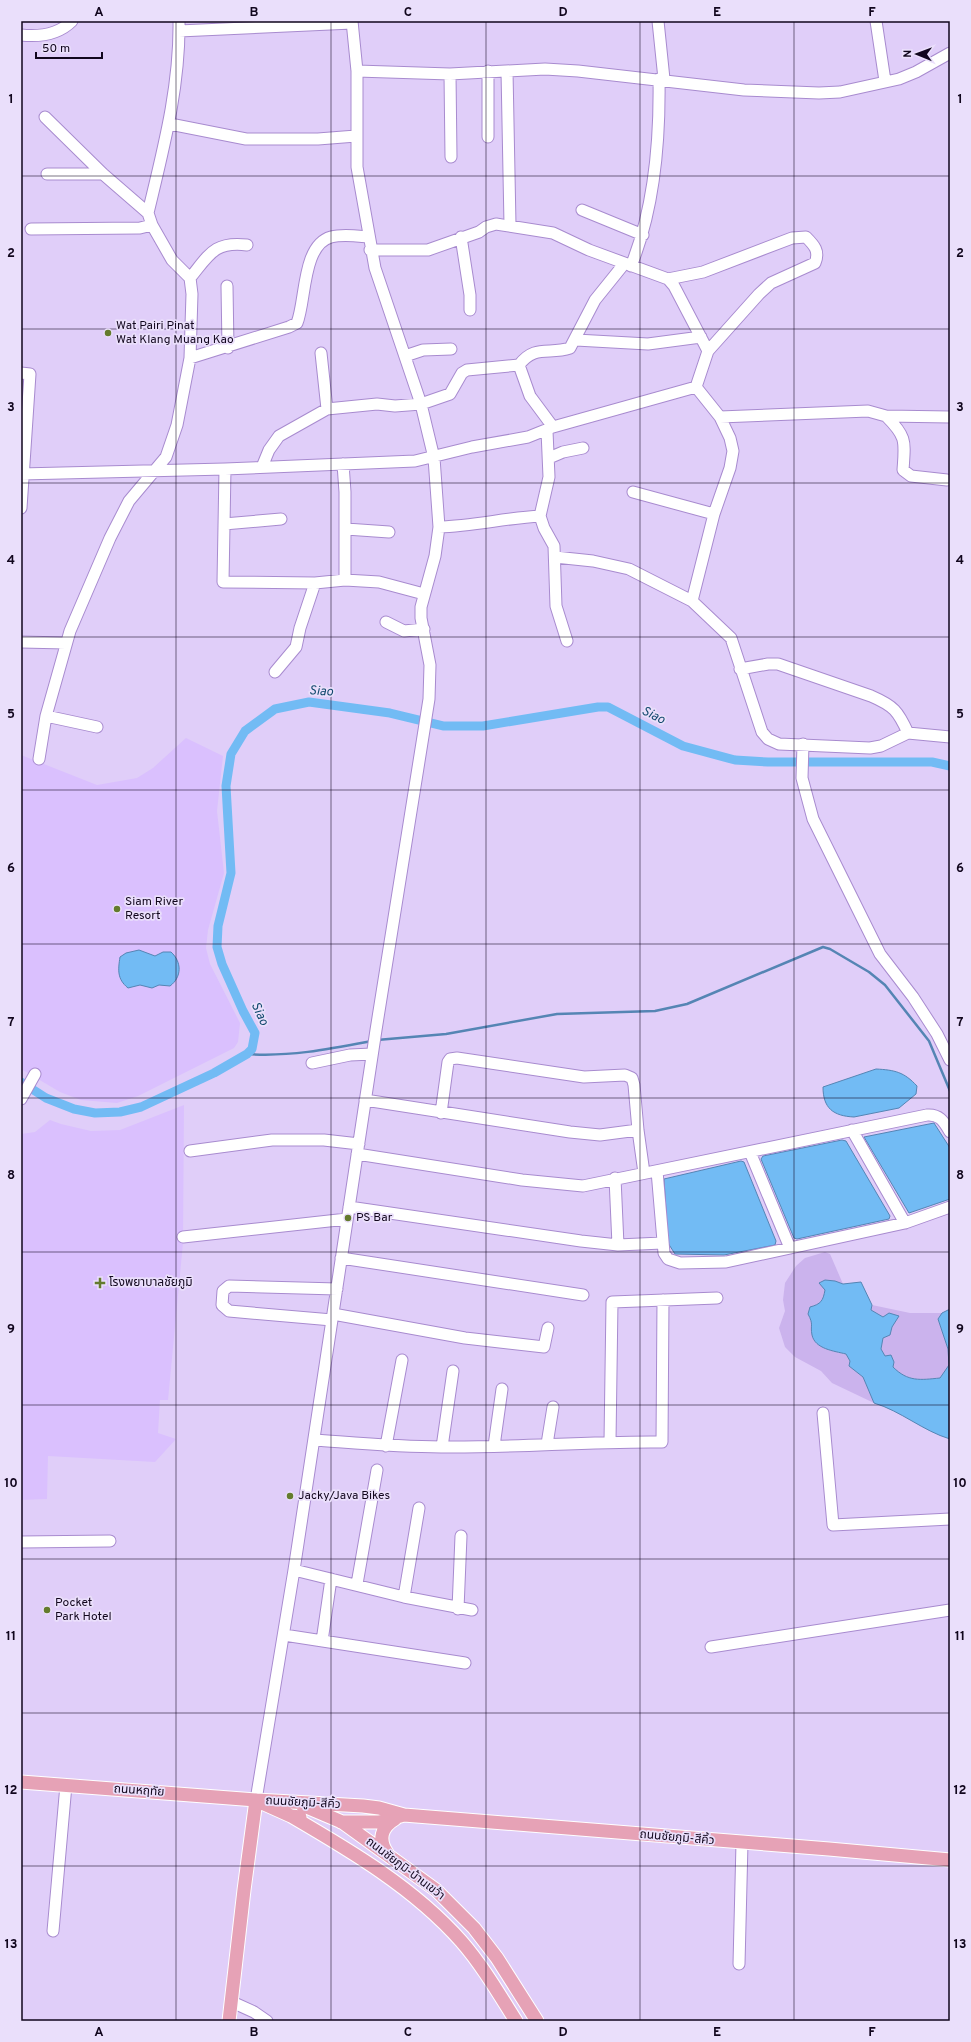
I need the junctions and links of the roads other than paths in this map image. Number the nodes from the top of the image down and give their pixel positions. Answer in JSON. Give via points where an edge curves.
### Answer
{"nodes":[{"id":1,"x":72,"y":21,"type":"edge"},
{"id":2,"x":658,"y":21,"type":"edge"},
{"id":3,"x":876,"y":21,"type":"edge"},
{"id":4,"x":352,"y":22,"type":"edge"},
{"id":5,"x":179,"y":26,"type":"edge"},
{"id":6,"x":21,"y":35,"type":"edge"},
{"id":7,"x":950,"y":53,"type":"edge"},
{"id":8,"x":357,"y":71,"type":"junction"},
{"id":9,"x":488,"y":71,"type":"junction"},
{"id":10,"x":507,"y":71,"type":"junction"},
{"id":11,"x":450,"y":74,"type":"junction"},
{"id":12,"x":662,"y":79,"type":"junction"},
{"id":13,"x":885,"y":81,"type":"junction"},
{"id":14,"x":46,"y":117,"type":"dead end"},
{"id":15,"x":170,"y":124,"type":"junction"},
{"id":16,"x":356,"y":136,"type":"junction"},
{"id":17,"x":488,"y":137,"type":"dead end"},
{"id":18,"x":451,"y":157,"type":"dead end"},
{"id":19,"x":47,"y":174,"type":"dead end"},
{"id":20,"x":102,"y":174,"type":"junction"},
{"id":21,"x":582,"y":210,"type":"dead end"},
{"id":22,"x":148,"y":213,"type":"junction"},
{"id":23,"x":152,"y":225,"type":"junction"},
{"id":24,"x":510,"y":225,"type":"junction"},
{"id":25,"x":31,"y":229,"type":"dead end"},
{"id":26,"x":643,"y":235,"type":"junction"},
{"id":27,"x":368,"y":236,"type":"junction"},
{"id":28,"x":461,"y":237,"type":"junction"},
{"id":29,"x":247,"y":245,"type":"dead end"},
{"id":30,"x":370,"y":250,"type":"junction"},
{"id":31,"x":628,"y":265,"type":"junction"},
{"id":32,"x":190,"y":278,"type":"junction"},
{"id":33,"x":668,"y":279,"type":"junction"},
{"id":34,"x":227,"y":286,"type":"dead end"},
{"id":35,"x":470,"y":310,"type":"dead end"},
{"id":36,"x":701,"y":337,"type":"junction"},
{"id":37,"x":576,"y":340,"type":"junction"},
{"id":38,"x":228,"y":348,"type":"junction"},
{"id":39,"x":451,"y":349,"type":"dead end"},
{"id":40,"x":708,"y":351,"type":"junction"},
{"id":41,"x":321,"y":353,"type":"dead end"},
{"id":42,"x":405,"y":356,"type":"junction"},
{"id":43,"x":190,"y":358,"type":"junction"},
{"id":44,"x":520,"y":365,"type":"junction"},
{"id":45,"x":21,"y":373,"type":"edge"},
{"id":46,"x":696,"y":387,"type":"junction"},
{"id":47,"x":421,"y":404,"type":"junction"},
{"id":48,"x":327,"y":409,"type":"junction"},
{"id":49,"x":886,"y":416,"type":"junction"},
{"id":50,"x":720,"y":417,"type":"junction"},
{"id":51,"x":950,"y":417,"type":"edge"},
{"id":52,"x":550,"y":429,"type":"junction"},
{"id":53,"x":583,"y":448,"type":"dead end"},
{"id":54,"x":434,"y":458,"type":"junction"},
{"id":55,"x":549,"y":458,"type":"junction"},
{"id":56,"x":344,"y":464,"type":"junction"},
{"id":57,"x":262,"y":467,"type":"junction"},
{"id":58,"x":157,"y":469,"type":"junction"},
{"id":59,"x":225,"y":469,"type":"junction"},
{"id":60,"x":23,"y":473,"type":"edge"},
{"id":61,"x":947,"y":480,"type":"dead end"},
{"id":62,"x":633,"y":492,"type":"dead end"},
{"id":63,"x":21,"y":508,"type":"edge"},
{"id":64,"x":714,"y":514,"type":"junction"},
{"id":65,"x":540,"y":516,"type":"junction"},
{"id":66,"x":281,"y":520,"type":"dead end"},
{"id":67,"x":224,"y":524,"type":"junction"},
{"id":68,"x":439,"y":527,"type":"junction"},
{"id":69,"x":346,"y":529,"type":"junction"},
{"id":70,"x":389,"y":532,"type":"dead end"},
{"id":71,"x":555,"y":557,"type":"junction"},
{"id":72,"x":345,"y":580,"type":"junction"},
{"id":73,"x":314,"y":583,"type":"junction"},
{"id":74,"x":424,"y":594,"type":"junction"},
{"id":75,"x":692,"y":601,"type":"junction"},
{"id":76,"x":386,"y":622,"type":"dead end"},
{"id":77,"x":424,"y":629,"type":"junction"},
{"id":78,"x":567,"y":641,"type":"dead end"},
{"id":79,"x":21,"y":642,"type":"edge"},
{"id":80,"x":66,"y":643,"type":"junction"},
{"id":81,"x":740,"y":669,"type":"junction"},
{"id":82,"x":275,"y":672,"type":"dead end"},
{"id":83,"x":46,"y":716,"type":"junction"},
{"id":84,"x":97,"y":727,"type":"dead end"},
{"id":85,"x":908,"y":733,"type":"junction"},
{"id":86,"x":950,"y":737,"type":"edge"},
{"id":87,"x":803,"y":746,"type":"junction"},
{"id":88,"x":38,"y":758,"type":"dead end"},
{"id":89,"x":373,"y":1050,"type":"junction"},
{"id":90,"x":950,"y":1060,"type":"edge"},
{"id":91,"x":312,"y":1063,"type":"dead end"},
{"id":92,"x":35,"y":1074,"type":"dead end"},
{"id":93,"x":21,"y":1098,"type":"edge"},
{"id":94,"x":365,"y":1100,"type":"junction"},
{"id":95,"x":440,"y":1113,"type":"junction"},
{"id":96,"x":638,"y":1130,"type":"junction"},
{"id":97,"x":852,"y":1130,"type":"junction"},
{"id":98,"x":950,"y":1132,"type":"edge"},
{"id":99,"x":358,"y":1149,"type":"junction"},
{"id":100,"x":190,"y":1152,"type":"dead end"},
{"id":101,"x":750,"y":1152,"type":"junction"},
{"id":102,"x":657,"y":1172,"type":"junction"},
{"id":103,"x":644,"y":1173,"type":"junction"},
{"id":104,"x":615,"y":1178,"type":"junction"},
{"id":105,"x":349,"y":1207,"type":"junction"},
{"id":106,"x":950,"y":1207,"type":"edge"},
{"id":107,"x":347,"y":1219,"type":"junction"},
{"id":108,"x":904,"y":1223,"type":"junction"},
{"id":109,"x":183,"y":1237,"type":"dead end"},
{"id":110,"x":662,"y":1243,"type":"junction"},
{"id":111,"x":618,"y":1246,"type":"junction"},
{"id":112,"x":790,"y":1248,"type":"junction"},
{"id":113,"x":341,"y":1258,"type":"junction"},
{"id":114,"x":337,"y":1288,"type":"junction"},
{"id":115,"x":583,"y":1295,"type":"dead end"},
{"id":116,"x":717,"y":1298,"type":"dead end"},
{"id":117,"x":663,"y":1300,"type":"junction"},
{"id":118,"x":332,"y":1317,"type":"junction"},
{"id":119,"x":548,"y":1328,"type":"dead end"},
{"id":120,"x":402,"y":1360,"type":"dead end"},
{"id":121,"x":453,"y":1371,"type":"dead end"},
{"id":122,"x":502,"y":1389,"type":"dead end"},
{"id":123,"x":553,"y":1407,"type":"dead end"},
{"id":124,"x":823,"y":1413,"type":"dead end"},
{"id":125,"x":314,"y":1440,"type":"junction"},
{"id":126,"x":610,"y":1441,"type":"junction"},
{"id":127,"x":546,"y":1444,"type":"junction"},
{"id":128,"x":386,"y":1446,"type":"junction"},
{"id":129,"x":494,"y":1446,"type":"junction"},
{"id":130,"x":442,"y":1447,"type":"junction"},
{"id":131,"x":377,"y":1470,"type":"dead end"},
{"id":132,"x":419,"y":1508,"type":"dead end"},
{"id":133,"x":950,"y":1520,"type":"edge"},
{"id":134,"x":461,"y":1536,"type":"dead end"},
{"id":135,"x":110,"y":1541,"type":"dead end"},
{"id":136,"x":21,"y":1542,"type":"edge"},
{"id":137,"x":294,"y":1570,"type":"junction"},
{"id":138,"x":331,"y":1579,"type":"junction"},
{"id":139,"x":357,"y":1584,"type":"junction"},
{"id":140,"x":404,"y":1597,"type":"junction"},
{"id":141,"x":458,"y":1609,"type":"junction"},
{"id":142,"x":472,"y":1610,"type":"dead end"},
{"id":143,"x":950,"y":1610,"type":"edge"},
{"id":144,"x":284,"y":1635,"type":"junction"},
{"id":145,"x":322,"y":1641,"type":"junction"},
{"id":146,"x":711,"y":1647,"type":"dead end"},
{"id":147,"x":465,"y":1663,"type":"dead end"},
{"id":148,"x":21,"y":1782,"type":"edge"},
{"id":149,"x":66,"y":1785,"type":"junction"},
{"id":150,"x":256,"y":1800,"type":"junction"},
{"id":151,"x":293,"y":1801,"type":"junction"},
{"id":152,"x":363,"y":1806,"type":"junction"},
{"id":153,"x":404,"y":1815,"type":"junction"},
{"id":154,"x":291,"y":1816,"type":"junction"},
{"id":155,"x":342,"y":1822,"type":"junction"},
{"id":156,"x":742,"y":1843,"type":"junction"},
{"id":157,"x":354,"y":1853,"type":"junction"},
{"id":158,"x":387,"y":1853,"type":"junction"},
{"id":159,"x":950,"y":1860,"type":"edge"},
{"id":160,"x":53,"y":1931,"type":"dead end"},
{"id":161,"x":739,"y":1964,"type":"dead end"},
{"id":162,"x":232,"y":2002,"type":"junction"},
{"id":163,"x":229,"y":2021,"type":"edge"},
{"id":164,"x":267,"y":2021,"type":"edge"},
{"id":165,"x":516,"y":2021,"type":"edge"},
{"id":166,"x":537,"y":2021,"type":"edge"}],
"edges":[{"from":1,"to":6,"type":"street","via":[[56,32],[42,36]]},
{"from":2,"to":12,"type":"street"},
{"from":3,"to":13,"type":"street"},
{"from":4,"to":5,"type":"street"},
{"from":4,"to":8,"type":"street"},
{"from":5,"to":15,"type":"street"},
{"from":7,"to":13,"type":"street","via":[[916,72]]},
{"from":8,"to":11,"type":"street"},
{"from":8,"to":16,"type":"street"},
{"from":9,"to":10,"type":"street"},
{"from":9,"to":11,"type":"street"},
{"from":9,"to":17,"type":"street"},
{"from":10,"to":12,"type":"street","via":[[545,69]]},
{"from":10,"to":24,"type":"street"},
{"from":11,"to":18,"type":"street"},
{"from":12,"to":13,"type":"street","via":[[744,90],[819,93],[840,92]]},
{"from":12,"to":26,"type":"street","via":[[649,209]]},
{"from":14,"to":20,"type":"street"},
{"from":15,"to":16,"type":"street","via":[[246,139]]},
{"from":15,"to":22,"type":"street"},
{"from":16,"to":27,"type":"street","via":[[357,167]]},
{"from":19,"to":20,"type":"street"},
{"from":20,"to":22,"type":"street"},
{"from":21,"to":26,"type":"street"},
{"from":22,"to":23,"type":"street"},
{"from":23,"to":25,"type":"street","via":[[140,228]]},
{"from":23,"to":32,"type":"street","via":[[172,260]]},
{"from":24,"to":28,"type":"street","via":[[491,224],[479,232]]},
{"from":24,"to":31,"type":"street","via":[[553,233]]},
{"from":26,"to":31,"type":"street"},
{"from":27,"to":30,"type":"street"},
{"from":27,"to":38,"type":"street","via":[[340,236],[329,238],[322,243],[310,259],[297,323]]},
{"from":28,"to":30,"type":"street","via":[[428,250]]},
{"from":28,"to":35,"type":"street"},
{"from":29,"to":32,"type":"street","via":[[217,247]]},
{"from":30,"to":42,"type":"street"},
{"from":31,"to":33,"type":"street"},
{"from":31,"to":37,"type":"street","via":[[595,300]]},
{"from":32,"to":43,"type":"street"},
{"from":33,"to":36,"type":"street"},
{"from":33,"to":40,"type":"street","via":[[703,272],[792,238],[806,237],[815,247],[815,263],[771,283]]},
{"from":34,"to":38,"type":"street"},
{"from":36,"to":37,"type":"street","via":[[648,344]]},
{"from":36,"to":40,"type":"street"},
{"from":37,"to":44,"type":"street","via":[[570,348],[562,351],[531,353]]},
{"from":38,"to":43,"type":"street"},
{"from":39,"to":42,"type":"street","via":[[423,350]]},
{"from":40,"to":46,"type":"street"},
{"from":41,"to":48,"type":"street"},
{"from":42,"to":47,"type":"street"},
{"from":43,"to":58,"type":"street","via":[[177,425],[166,457]]},
{"from":44,"to":47,"type":"street","via":[[467,370],[462,373],[450,394]]},
{"from":44,"to":52,"type":"street","via":[[530,396]]},
{"from":45,"to":60,"type":"street","via":[[30,374]]},
{"from":46,"to":50,"type":"street"},
{"from":46,"to":52,"type":"street"},
{"from":47,"to":48,"type":"street","via":[[377,404]]},
{"from":47,"to":54,"type":"street"},
{"from":48,"to":57,"type":"street","via":[[279,436],[269,450]]},
{"from":49,"to":50,"type":"street","via":[[868,411],[839,411]]},
{"from":49,"to":51,"type":"street"},
{"from":49,"to":61,"type":"street","via":[[902,434],[905,443],[903,470],[911,476]]},
{"from":50,"to":64,"type":"street","via":[[730,438],[732,460]]},
{"from":52,"to":54,"type":"street","via":[[528,437],[472,447]]},
{"from":52,"to":55,"type":"street"},
{"from":53,"to":55,"type":"street","via":[[562,452]]},
{"from":54,"to":56,"type":"street"},
{"from":54,"to":68,"type":"street"},
{"from":55,"to":65,"type":"street","via":[[549,477]]},
{"from":56,"to":57,"type":"street"},
{"from":56,"to":69,"type":"street"},
{"from":57,"to":59,"type":"street"},
{"from":58,"to":59,"type":"street"},
{"from":58,"to":60,"type":"street"},
{"from":58,"to":80,"type":"street","via":[[129,501],[110,538]]},
{"from":59,"to":67,"type":"street"},
{"from":60,"to":63,"type":"street"},
{"from":62,"to":64,"type":"street"},
{"from":64,"to":75,"type":"street"},
{"from":65,"to":68,"type":"street","via":[[498,520],[465,527]]},
{"from":65,"to":71,"type":"street","via":[[554,546]]},
{"from":66,"to":67,"type":"street"},
{"from":67,"to":73,"type":"street","via":[[223,582]]},
{"from":68,"to":74,"type":"street","via":[[435,556]]},
{"from":69,"to":70,"type":"street"},
{"from":69,"to":72,"type":"street"},
{"from":71,"to":75,"type":"street","via":[[593,561],[629,569]]},
{"from":71,"to":78,"type":"street","via":[[556,606]]},
{"from":72,"to":73,"type":"street"},
{"from":72,"to":74,"type":"street","via":[[379,582]]},
{"from":73,"to":82,"type":"street","via":[[296,647]]},
{"from":74,"to":77,"type":"street","via":[[421,618]]},
{"from":75,"to":81,"type":"street","via":[[731,638]]},
{"from":76,"to":77,"type":"street","via":[[404,630]]},
{"from":77,"to":89,"type":"street","via":[[430,665],[429,699]]},
{"from":79,"to":80,"type":"street"},
{"from":80,"to":83,"type":"street"},
{"from":81,"to":85,"type":"street","via":[[778,664],[871,696],[885,702],[899,713]]},
{"from":81,"to":87,"type":"street","via":[[762,732],[768,739],[779,744]]},
{"from":83,"to":84,"type":"street"},
{"from":83,"to":88,"type":"street"},
{"from":85,"to":86,"type":"street"},
{"from":85,"to":87,"type":"street","via":[[881,746],[870,748]]},
{"from":87,"to":90,"type":"street","via":[[802,778],[813,819],[880,954],[913,997]]},
{"from":89,"to":91,"type":"street"},
{"from":89,"to":94,"type":"street"},
{"from":92,"to":93,"type":"street"},
{"from":94,"to":95,"type":"street"},
{"from":94,"to":99,"type":"street"},
{"from":95,"to":96,"type":"street","via":[[600,1135]]},
{"from":95,"to":96,"type":"street","via":[[448,1062],[457,1058],[584,1077],[628,1076],[634,1084]]},
{"from":96,"to":103,"type":"street"},
{"from":97,"to":98,"type":"street","via":[[933,1114],[941,1118]]},
{"from":97,"to":101,"type":"street"},
{"from":97,"to":108,"type":"street"},
{"from":99,"to":100,"type":"street","via":[[324,1140],[272,1140]]},
{"from":99,"to":104,"type":"street","via":[[544,1182],[583,1186]]},
{"from":99,"to":105,"type":"street"},
{"from":101,"to":102,"type":"street"},
{"from":101,"to":112,"type":"street"},
{"from":102,"to":103,"type":"street"},
{"from":102,"to":110,"type":"street"},
{"from":103,"to":104,"type":"street"},
{"from":104,"to":111,"type":"street"},
{"from":105,"to":107,"type":"street"},
{"from":105,"to":111,"type":"street"},
{"from":106,"to":108,"type":"street"},
{"from":107,"to":109,"type":"street"},
{"from":107,"to":113,"type":"street"},
{"from":108,"to":112,"type":"street"},
{"from":110,"to":111,"type":"street"},
{"from":110,"to":112,"type":"street","via":[[668,1258],[680,1263],[726,1262]]},
{"from":113,"to":114,"type":"street"},
{"from":113,"to":115,"type":"street"},
{"from":114,"to":118,"type":"street"},
{"from":114,"to":118,"type":"street","via":[[229,1286],[223,1291],[222,1305],[229,1311]]},
{"from":116,"to":117,"type":"street"},
{"from":117,"to":126,"type":"street","via":[[612,1302]]},
{"from":117,"to":126,"type":"street","via":[[662,1442]]},
{"from":118,"to":119,"type":"street","via":[[544,1348]]},
{"from":118,"to":125,"type":"street"},
{"from":120,"to":128,"type":"street"},
{"from":121,"to":130,"type":"street"},
{"from":122,"to":129,"type":"street"},
{"from":123,"to":127,"type":"street"},
{"from":124,"to":133,"type":"street","via":[[833,1525]]},
{"from":125,"to":128,"type":"street"},
{"from":125,"to":137,"type":"street"},
{"from":126,"to":127,"type":"street"},
{"from":127,"to":129,"type":"street"},
{"from":128,"to":130,"type":"street"},
{"from":129,"to":130,"type":"street"},
{"from":131,"to":139,"type":"street"},
{"from":132,"to":140,"type":"street"},
{"from":134,"to":141,"type":"street"},
{"from":135,"to":136,"type":"street"},
{"from":137,"to":138,"type":"street"},
{"from":137,"to":144,"type":"street"},
{"from":138,"to":139,"type":"street"},
{"from":138,"to":145,"type":"street"},
{"from":139,"to":140,"type":"street"},
{"from":140,"to":141,"type":"street"},
{"from":141,"to":142,"type":"street"},
{"from":143,"to":146,"type":"street"},
{"from":144,"to":145,"type":"street"},
{"from":144,"to":150,"type":"street"},
{"from":145,"to":147,"type":"street"},
{"from":148,"to":149,"type":"main road","name":"ถนนหฤทัย"},
{"from":149,"to":150,"type":"main road","name":"ถนนหฤทัย"},
{"from":149,"to":160,"type":"street"},
{"from":150,"to":151,"type":"main road","name":"ถนนชัยภูมิ-สีคิ้ว"},
{"from":150,"to":154,"type":"main road","name":"ถนนชัยภูมิ-สีคิ้ว"},
{"from":150,"to":162,"type":"main road"},
{"from":151,"to":152,"type":"main road","name":"ถนนชัยภูมิ-สีคิ้ว"},
{"from":151,"to":155,"type":"main road","name":"ถนนชัยภูมิ-บ้านเขว้า"},
{"from":152,"to":153,"type":"main road","name":"ถนนชัยภูมิ-สีคิ้ว"},
{"from":152,"to":155,"type":"main road","via":[[347,1813]]},
{"from":153,"to":155,"type":"main road","name":"ถนนชัยภูมิ-สีคิ้ว","via":[[379,1822]]},
{"from":153,"to":156,"type":"main road","name":"ถนนชัยภูมิ-สีคิ้ว"},
{"from":153,"to":158,"type":"main road","via":[[384,1828],[381,1841]]},
{"from":154,"to":155,"type":"main road","name":"ถนนชัยภูมิ-สีคิ้ว"},
{"from":154,"to":157,"type":"main road","name":"ถนนชัยภูมิ-บ้านเขว้า"},
{"from":155,"to":157,"type":"main road","via":[[343,1840]]},
{"from":155,"to":158,"type":"main road","name":"ถนนชัยภูมิ-บ้านเขว้า"},
{"from":156,"to":159,"type":"main road","name":"ถนนชัยภูมิ-สีคิ้ว"},
{"from":156,"to":161,"type":"street"},
{"from":157,"to":165,"type":"main road","name":"ถนนชัยภูมิ-บ้านเขว้า","via":[[422,1904],[461,1941]]},
{"from":158,"to":166,"type":"main road","name":"ถนนชัยภูมิ-บ้านเขว้า","via":[[436,1890],[474,1928],[497,1958]]},
{"from":162,"to":163,"type":"main road"},
{"from":162,"to":164,"type":"street"}]}
